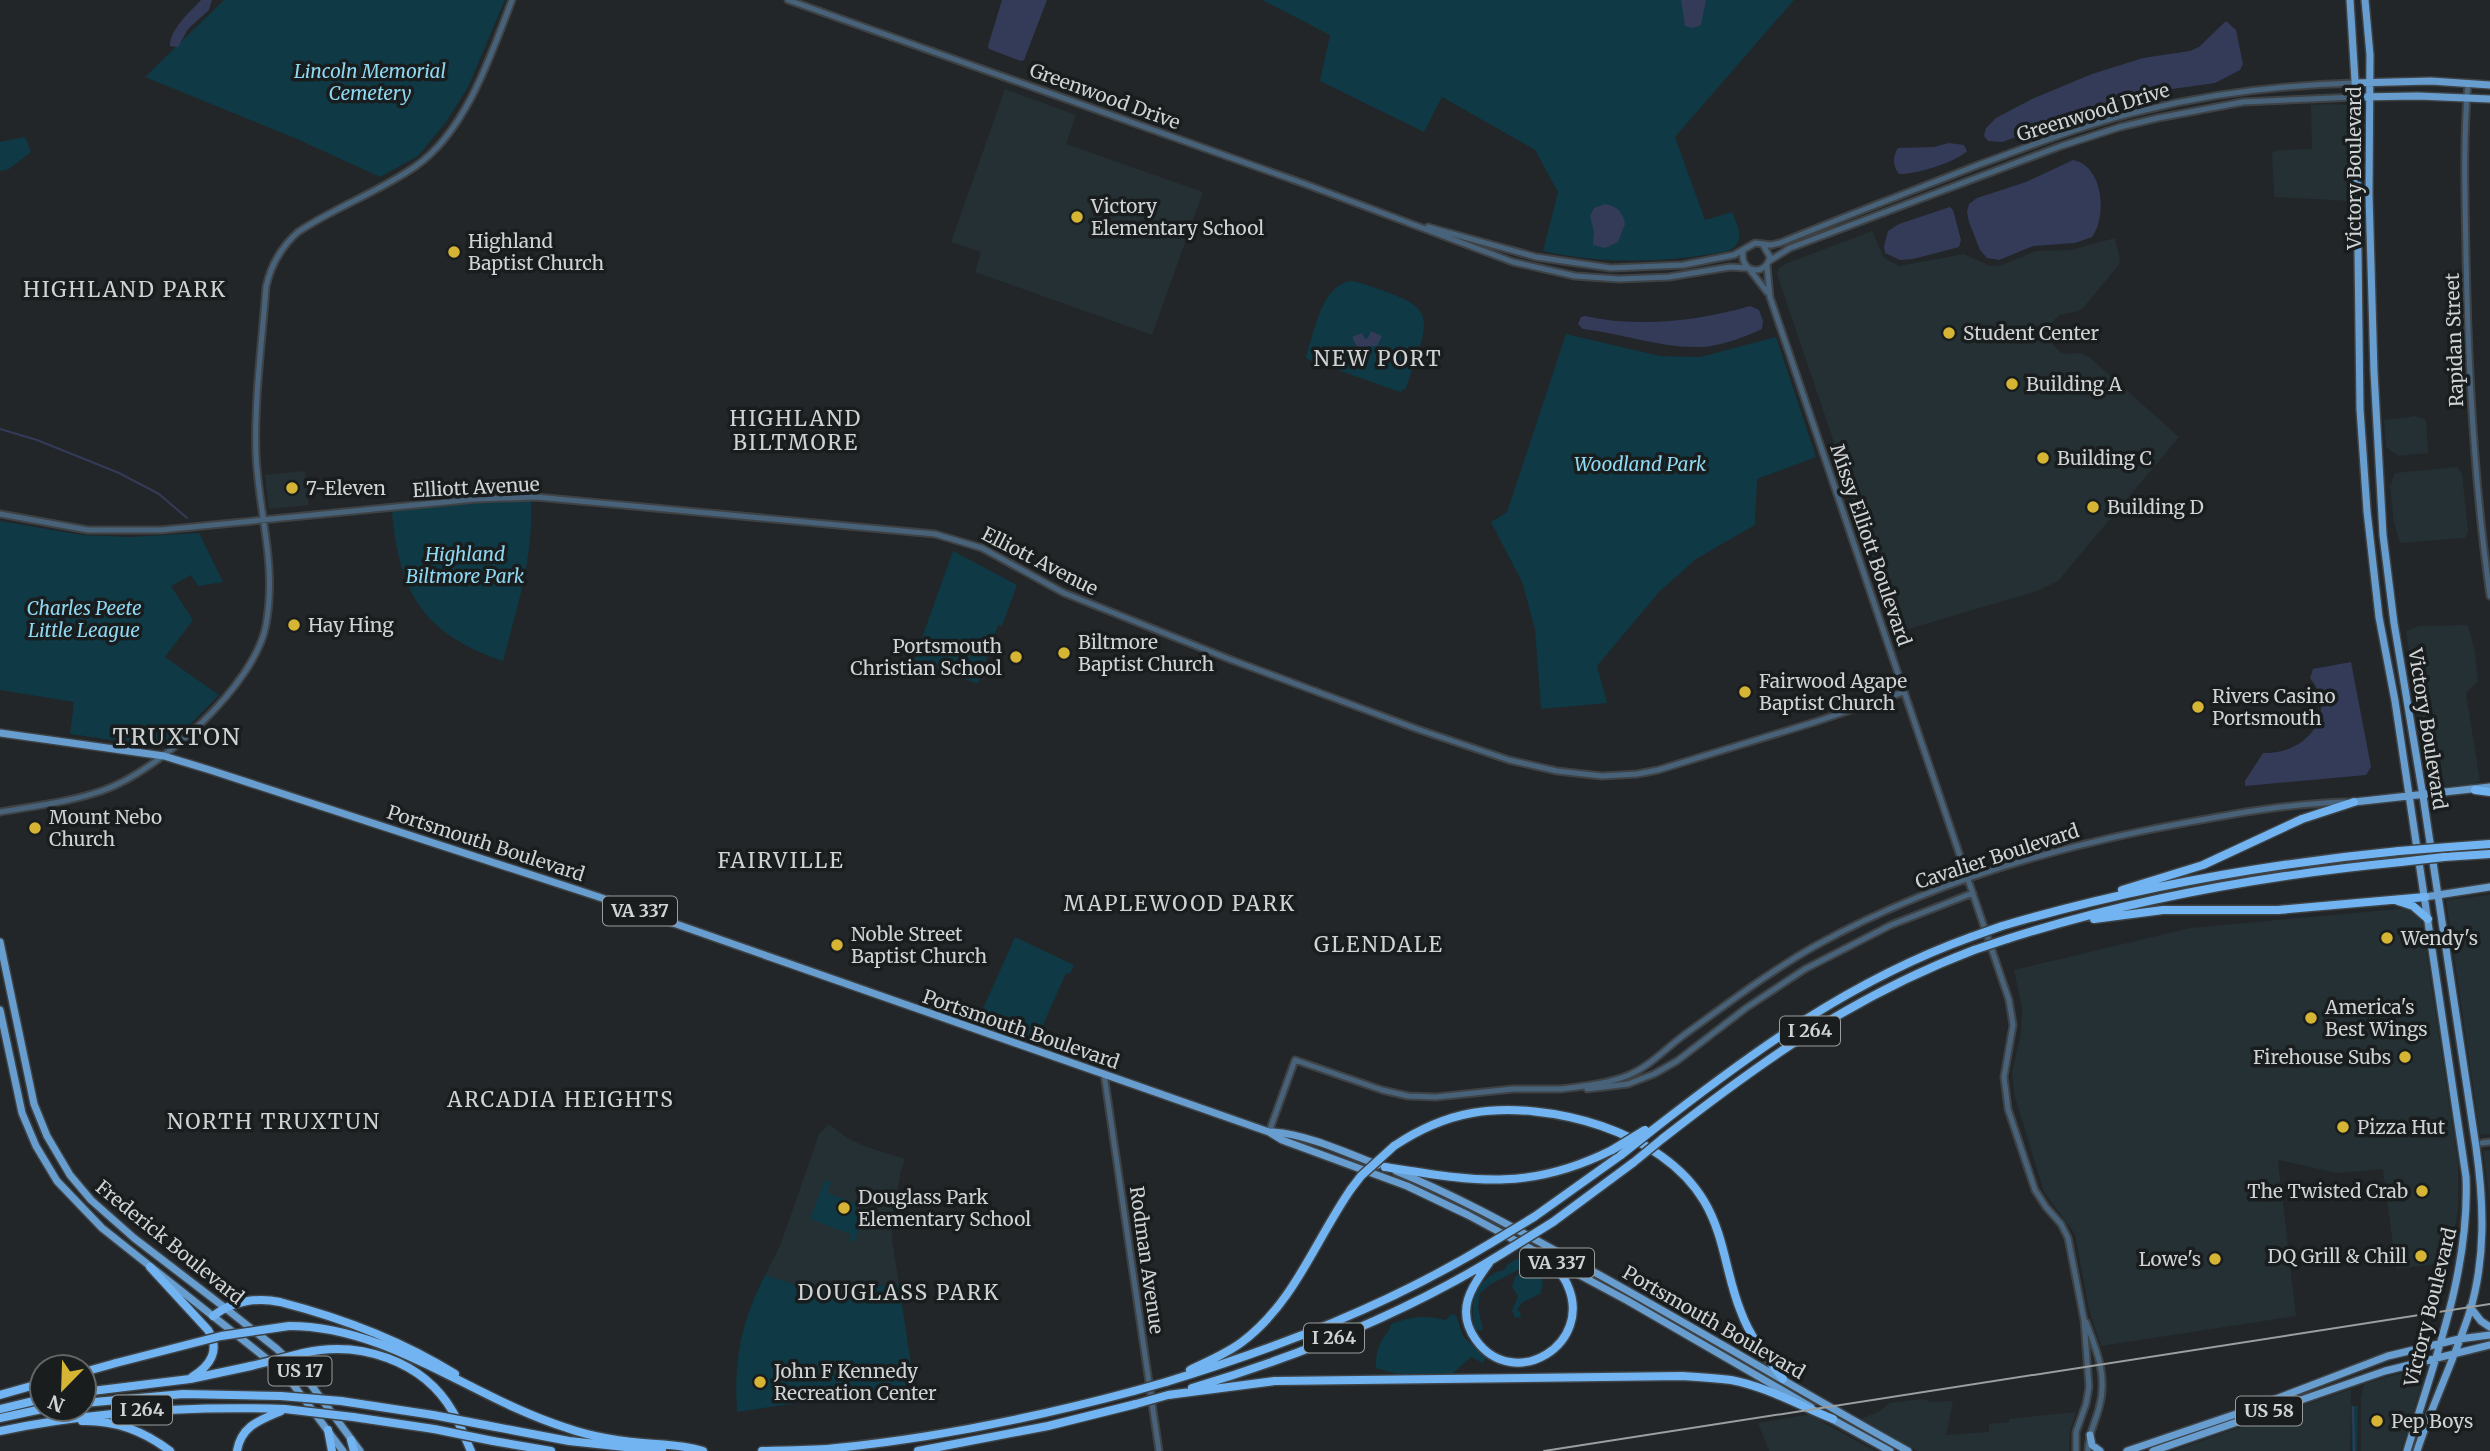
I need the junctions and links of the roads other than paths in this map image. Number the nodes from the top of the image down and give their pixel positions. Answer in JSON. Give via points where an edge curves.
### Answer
{"nodes":[{"id":1,"x":512,"y":0,"type":"edge"},
{"id":2,"x":788,"y":0,"type":"edge"},
{"id":3,"x":2350,"y":0,"type":"edge"},
{"id":4,"x":2365,"y":0,"type":"edge"},
{"id":5,"x":2370,"y":82,"type":"junction"},
{"id":6,"x":2355,"y":83,"type":"junction"},
{"id":7,"x":2468,"y":83,"type":"junction"},
{"id":8,"x":2490,"y":85,"type":"edge"},
{"id":9,"x":2356,"y":97,"type":"junction"},
{"id":10,"x":2370,"y":97,"type":"junction"},
{"id":11,"x":2467,"y":97,"type":"junction"},
{"id":12,"x":2490,"y":99,"type":"edge"},
{"id":13,"x":1412,"y":222,"type":"junction"},
{"id":14,"x":1763,"y":245,"type":"junction"},
{"id":15,"x":1743,"y":251,"type":"junction"},
{"id":16,"x":1768,"y":264,"type":"junction"},
{"id":17,"x":1749,"y":269,"type":"junction"},
{"id":18,"x":1770,"y":297,"type":"junction"},
{"id":19,"x":0,"y":514,"type":"edge"},
{"id":20,"x":265,"y":521,"type":"junction"},
{"id":21,"x":2490,"y":596,"type":"edge"},
{"id":22,"x":1904,"y":692,"type":"junction"},
{"id":23,"x":0,"y":733,"type":"edge"},
{"id":24,"x":164,"y":756,"type":"junction"},
{"id":25,"x":2475,"y":790,"type":"joint"},
{"id":26,"x":2490,"y":790,"type":"edge"},
{"id":27,"x":2423,"y":796,"type":"junction"},
{"id":28,"x":2409,"y":797,"type":"junction"},
{"id":29,"x":2354,"y":802,"type":"junction"},
{"id":30,"x":0,"y":812,"type":"edge"},
{"id":31,"x":2490,"y":844,"type":"edge"},
{"id":32,"x":2490,"y":854,"type":"edge"},
{"id":33,"x":1968,"y":879,"type":"junction"},
{"id":34,"x":2490,"y":887,"type":"edge"},
{"id":35,"x":1973,"y":892,"type":"junction"},
{"id":36,"x":2438,"y":895,"type":"junction"},
{"id":37,"x":2425,"y":897,"type":"junction"},
{"id":38,"x":2395,"y":901,"type":"junction"},
{"id":39,"x":2076,"y":905,"type":"junction"},
{"id":40,"x":2428,"y":919,"type":"junction"},
{"id":41,"x":2043,"y":928,"type":"junction"},
{"id":42,"x":0,"y":942,"type":"edge"},
{"id":43,"x":0,"y":1010,"type":"edge"},
{"id":44,"x":1104,"y":1074,"type":"junction"},
{"id":45,"x":1562,"y":1089,"type":"junction"},
{"id":46,"x":1647,"y":1131,"type":"junction"},
{"id":47,"x":1269,"y":1132,"type":"junction"},
{"id":48,"x":2490,"y":1142,"type":"edge"},
{"id":49,"x":2482,"y":1143,"type":"dead end"},
{"id":50,"x":1385,"y":1167,"type":"junction"},
{"id":51,"x":1543,"y":1255,"type":"junction"},
{"id":52,"x":1491,"y":1261,"type":"junction"},
{"id":53,"x":150,"y":1266,"type":"junction"},
{"id":54,"x":225,"y":1307,"type":"junction"},
{"id":55,"x":2470,"y":1307,"type":"junction"},
{"id":56,"x":213,"y":1316,"type":"junction"},
{"id":57,"x":2084,"y":1320,"type":"junction"},
{"id":58,"x":2490,"y":1326,"type":"edge"},
{"id":59,"x":2490,"y":1335,"type":"edge"},
{"id":60,"x":2459,"y":1339,"type":"junction"},
{"id":61,"x":2440,"y":1343,"type":"junction"},
{"id":62,"x":2490,"y":1345,"type":"edge"},
{"id":63,"x":2453,"y":1353,"type":"junction"},
{"id":64,"x":2436,"y":1357,"type":"junction"},
{"id":65,"x":98,"y":1368,"type":"edge"},
{"id":66,"x":190,"y":1379,"type":"junction"},
{"id":67,"x":1783,"y":1379,"type":"junction"},
{"id":68,"x":1166,"y":1382,"type":"junction"},
{"id":69,"x":28,"y":1387,"type":"edge"},
{"id":70,"x":98,"y":1390,"type":"edge"},
{"id":71,"x":480,"y":1392,"type":"junction"},
{"id":72,"x":0,"y":1395,"type":"edge"},
{"id":73,"x":1168,"y":1395,"type":"junction"},
{"id":74,"x":2282,"y":1401,"type":"junction"},
{"id":75,"x":28,"y":1402,"type":"edge"},
{"id":76,"x":98,"y":1402,"type":"edge"},
{"id":77,"x":0,"y":1409,"type":"edge"},
{"id":78,"x":285,"y":1409,"type":"junction"},
{"id":79,"x":28,"y":1412,"type":"edge"},
{"id":80,"x":0,"y":1418,"type":"edge"},
{"id":81,"x":1833,"y":1419,"type":"junction"},
{"id":82,"x":328,"y":1430,"type":"junction"},
{"id":83,"x":0,"y":1432,"type":"edge"},
{"id":84,"x":2090,"y":1435,"type":"junction"},
{"id":85,"x":351,"y":1440,"type":"junction"},
{"id":86,"x":2171,"y":1440,"type":"junction"},
{"id":87,"x":1889,"y":1450,"type":"edge"},
{"id":88,"x":170,"y":1451,"type":"edge"},
{"id":89,"x":237,"y":1451,"type":"edge"},
{"id":90,"x":332,"y":1451,"type":"edge"},
{"id":91,"x":342,"y":1451,"type":"edge"},
{"id":92,"x":354,"y":1451,"type":"edge"},
{"id":93,"x":360,"y":1451,"type":"edge"},
{"id":94,"x":471,"y":1451,"type":"edge"},
{"id":95,"x":551,"y":1451,"type":"edge"},
{"id":96,"x":662,"y":1451,"type":"edge"},
{"id":97,"x":703,"y":1451,"type":"edge"},
{"id":98,"x":762,"y":1451,"type":"edge"},
{"id":99,"x":918,"y":1451,"type":"edge"},
{"id":100,"x":1159,"y":1451,"type":"edge"},
{"id":101,"x":1908,"y":1451,"type":"edge"},
{"id":102,"x":2076,"y":1451,"type":"edge"},
{"id":103,"x":2088,"y":1451,"type":"edge"},
{"id":104,"x":2101,"y":1451,"type":"edge"},
{"id":105,"x":2127,"y":1451,"type":"edge"},
{"id":106,"x":2153,"y":1451,"type":"edge"},
{"id":107,"x":2407,"y":1451,"type":"edge"},
{"id":108,"x":2417,"y":1451,"type":"edge"}],
"edges":[{"from":1,"to":20,"type":"street","via":[[479,83],[433,151],[399,177],[298,232],[276,257],[266,287],[257,409]]},
{"from":2,"to":13,"type":"street","name":"Greenwood Drive"},
{"from":3,"to":6,"type":"main road","name":"Victory Boulevard"},
{"from":4,"to":5,"type":"main road","name":"Victory Boulevard"},
{"from":5,"to":6,"type":"main road","name":"Greenwood Drive"},
{"from":5,"to":7,"type":"main road","name":"Greenwood Drive"},
{"from":5,"to":10,"type":"main road","name":"Victory Boulevard"},
{"from":6,"to":9,"type":"main road","name":"Victory Boulevard"},
{"from":6,"to":14,"type":"street","name":"Greenwood Drive","via":[[2240,92],[2119,116],[1780,243]]},
{"from":7,"to":8,"type":"main road","name":"Greenwood Drive"},
{"from":7,"to":11,"type":"street","name":"Rapidan Street"},
{"from":9,"to":10,"type":"main road","name":"Greenwood Drive"},
{"from":9,"to":16,"type":"street","name":"Greenwood Drive","via":[[2243,102],[2120,127],[1814,239],[1778,254]]},
{"from":9,"to":28,"type":"main road","name":"Victory Boulevard","via":[[2365,485],[2379,617]]},
{"from":10,"to":11,"type":"main road","name":"Greenwood Drive"},
{"from":10,"to":27,"type":"main road","name":"Victory Boulevard","via":[[2372,306],[2382,523]]},
{"from":11,"to":12,"type":"main road","name":"Greenwood Drive"},
{"from":11,"to":21,"type":"street","name":"Rapidan Street","via":[[2468,341]]},
{"from":13,"to":15,"type":"street","name":"Greenwood Drive","via":[[1516,253],[1590,266],[1662,267]]},
{"from":13,"to":17,"type":"street","name":"Greenwood Drive","via":[[1506,259],[1575,276],[1636,279],[1730,267]]},
{"from":14,"to":15,"type":"street","via":[[1751,244]]},
{"from":14,"to":16,"type":"street","via":[[1769,252]]},
{"from":15,"to":17,"type":"street","via":[[1742,260]]},
{"from":16,"to":17,"type":"street","via":[[1761,270]]},
{"from":16,"to":18,"type":"street","name":"Missy Elliott Boulevard"},
{"from":17,"to":18,"type":"street","name":"Missy Elliott Boulevard"},
{"from":18,"to":22,"type":"street","name":"Missy Elliott Boulevard"},
{"from":19,"to":20,"type":"street","name":"Elliott Avenue","via":[[88,530],[161,530]]},
{"from":20,"to":22,"type":"street","name":"Elliott Avenue","via":[[536,497],[950,537],[993,553],[1064,593],[1218,655],[1480,751],[1576,774],[1658,770]]},
{"from":20,"to":24,"type":"street","via":[[271,573],[260,646],[241,678]]},
{"from":22,"to":33,"type":"street","name":"Missy Elliott Boulevard"},
{"from":23,"to":24,"type":"main road","name":"Portsmouth Boulevard","number":"VA 337"},
{"from":24,"to":30,"type":"street","via":[[106,790]]},
{"from":24,"to":44,"type":"main road","name":"Portsmouth Boulevard","number":"VA 337","via":[[599,897]]},
{"from":25,"to":26,"type":"highway"},
{"from":25,"to":27,"type":"main road","name":"Cavalier Boulevard"},
{"from":27,"to":28,"type":"main road","name":"Cavalier Boulevard"},
{"from":27,"to":36,"type":"main road","name":"Victory Boulevard"},
{"from":28,"to":29,"type":"main road","name":"Cavalier Boulevard"},
{"from":28,"to":37,"type":"main road","name":"Victory Boulevard"},
{"from":29,"to":33,"type":"street","name":"Cavalier Boulevard","via":[[2230,814],[2102,838]]},
{"from":29,"to":39,"type":"highway","via":[[2320,811],[2203,865]]},
{"from":31,"to":39,"type":"highway","number":"I 264","bridge":true,"via":[[2240,872]]},
{"from":32,"to":41,"type":"highway","number":"I 264","bridge":true,"via":[[2329,869],[2198,891]]},
{"from":33,"to":35,"type":"street","name":"Missy Elliott Boulevard"},
{"from":33,"to":45,"type":"street","name":"Cavalier Boulevard","via":[[1869,918],[1814,947],[1757,982],[1643,1068],[1609,1082]]},
{"from":34,"to":36,"type":"main road"},
{"from":35,"to":45,"type":"street","name":"Cavalier Boulevard","via":[[1891,925],[1814,964],[1654,1074],[1617,1086]]},
{"from":35,"to":57,"type":"street","name":"Missy Elliott Boulevard","via":[[2012,1014],[2004,1077],[2008,1109],[2035,1190],[2068,1238]]},
{"from":36,"to":37,"type":"main road"},
{"from":36,"to":55,"type":"main road","name":"Victory Boulevard","via":[[2481,1192],[2480,1257]]},
{"from":37,"to":38,"type":"highway"},
{"from":37,"to":40,"type":"main road","name":"Victory Boulevard"},
{"from":38,"to":40,"type":"highway","via":[[2413,906]]},
{"from":38,"to":41,"type":"highway","via":[[2278,910],[2163,910]]},
{"from":39,"to":46,"type":"highway","number":"I 264","bridge":true,"via":[[1971,937],[1826,1005]]},
{"from":40,"to":61,"type":"main road","name":"Victory Boulevard","via":[[2463,1143],[2467,1199],[2463,1250]]},
{"from":41,"to":52,"type":"highway","number":"I 264","bridge":true,"via":[[1974,950],[1888,987],[1808,1032],[1592,1195]]},
{"from":42,"to":54,"type":"main road","name":"Frederick Boulevard","number":"US 17","via":[[34,1104],[62,1163],[95,1204]]},
{"from":43,"to":53,"type":"main road","name":"Frederick Boulevard","number":"US 17","via":[[22,1113],[43,1159],[86,1214]]},
{"from":44,"to":47,"type":"main road","name":"Portsmouth Boulevard","number":"VA 337"},
{"from":44,"to":100,"type":"street","name":"Rodman Avenue"},
{"from":45,"to":47,"type":"street","name":"Cavalier Boulevard","via":[[1408,1096],[1295,1060]]},
{"from":46,"to":50,"type":"highway","bridge":true,"via":[[1558,1172],[1513,1180],[1471,1180]]},
{"from":46,"to":68,"type":"highway","number":"I 264","bridge":true,"via":[[1534,1217],[1397,1295],[1262,1351]]},
{"from":47,"to":50,"type":"main road","name":"Portsmouth Boulevard","number":"VA 337"},
{"from":47,"to":51,"type":"main road","name":"Portsmouth Boulevard","number":"VA 337","via":[[1438,1200]]},
{"from":48,"to":49,"type":"street"},
{"from":50,"to":67,"type":"main road","name":"Portsmouth Boulevard","number":"VA 337","via":[[1486,1213]]},
{"from":51,"to":52,"type":"highway","via":[[1567,1283],[1572,1321],[1559,1344],[1528,1361],[1490,1354],[1469,1327],[1469,1293]]},
{"from":51,"to":81,"type":"main road","name":"Portsmouth Boulevard","number":"VA 337"},
{"from":52,"to":73,"type":"highway","number":"I 264","via":[[1340,1335]]},
{"from":53,"to":56,"type":"main road","name":"Frederick Boulevard","number":"US 17"},
{"from":53,"to":66,"type":"highway","via":[[213,1340],[210,1362]]},
{"from":54,"to":56,"type":"highway"},
{"from":54,"to":71,"type":"highway","via":[[273,1300],[369,1330],[418,1352]]},
{"from":54,"to":85,"type":"main road","name":"Frederick Boulevard","number":"US 17","via":[[303,1374]]},
{"from":55,"to":58,"type":"main road"},
{"from":55,"to":60,"type":"main road","name":"Victory Boulevard"},
{"from":56,"to":82,"type":"main road","name":"Frederick Boulevard","number":"US 17","via":[[277,1367]]},
{"from":57,"to":84,"type":"street","name":"Missy Elliott Boulevard","via":[[2102,1373],[2102,1394]]},
{"from":57,"to":102,"type":"street","name":"Missy Elliott Boulevard","via":[[2089,1387],[2076,1432]]},
{"from":59,"to":60,"type":"main road","number":"US 58"},
{"from":60,"to":61,"type":"main road","number":"US 58"},
{"from":60,"to":63,"type":"main road","name":"Victory Boulevard"},
{"from":61,"to":64,"type":"main road","name":"Victory Boulevard"},
{"from":61,"to":74,"type":"main road","number":"US 58","via":[[2388,1356]]},
{"from":62,"to":63,"type":"main road","number":"US 58"},
{"from":63,"to":64,"type":"main road","number":"US 58"},
{"from":63,"to":108,"type":"main road","name":"Victory Boulevard"},
{"from":64,"to":74,"type":"main road","number":"US 58"},
{"from":64,"to":107,"type":"main road","name":"Victory Boulevard"},
{"from":65,"to":71,"type":"highway","bridge":true,"via":[[263,1328],[319,1327],[402,1353]]},
{"from":66,"to":70,"type":"highway"},
{"from":66,"to":94,"type":"highway","bridge":true,"via":[[329,1348],[378,1354],[431,1385],[447,1403]]},
{"from":67,"to":68,"type":"highway","bridge":true,"via":[[1745,1322],[1720,1237],[1703,1198],[1673,1165],[1648,1147],[1571,1118],[1503,1110],[1453,1117],[1394,1146],[1350,1189],[1269,1318],[1229,1351]]},
{"from":67,"to":101,"type":"main road","name":"Portsmouth Boulevard"},
{"from":68,"to":98,"type":"highway","number":"I 264","bridge":true,"via":[[1017,1419],[902,1440]]},
{"from":69,"to":72,"type":"highway"},
{"from":71,"to":97,"type":"highway","via":[[587,1434]]},
{"from":73,"to":81,"type":"highway","via":[[1275,1381],[1682,1376],[1749,1385]]},
{"from":73,"to":99,"type":"highway","number":"I 264","bridge":true,"via":[[1048,1426]]},
{"from":74,"to":86,"type":"main road","number":"US 58"},
{"from":75,"to":77,"type":"highway"},
{"from":76,"to":96,"type":"highway","number":"I 264","bridge":true,"via":[[183,1394],[341,1401],[588,1444]]},
{"from":78,"to":83,"type":"highway","number":"I 264","via":[[136,1410]]},
{"from":78,"to":89,"type":"highway","via":[[251,1425],[241,1436]]},
{"from":78,"to":95,"type":"highway","number":"I 264","bridge":true},
{"from":79,"to":80,"type":"highway"},
{"from":81,"to":87,"type":"main road","name":"Portsmouth Boulevard"},
{"from":82,"to":90,"type":"highway"},
{"from":82,"to":91,"type":"main road","name":"Frederick Boulevard","number":"US 17"},
{"from":83,"to":88,"type":"highway","via":[[105,1422],[128,1427]]},
{"from":84,"to":103,"type":"street","name":"Missy Elliott Boulevard"},
{"from":84,"to":104,"type":"main road","via":[[2094,1447]]},
{"from":85,"to":92,"type":"highway"},
{"from":85,"to":93,"type":"main road","name":"Frederick Boulevard","number":"US 17"},
{"from":86,"to":105,"type":"main road","number":"US 58"},
{"from":86,"to":106,"type":"main road","number":"US 58"}]}
